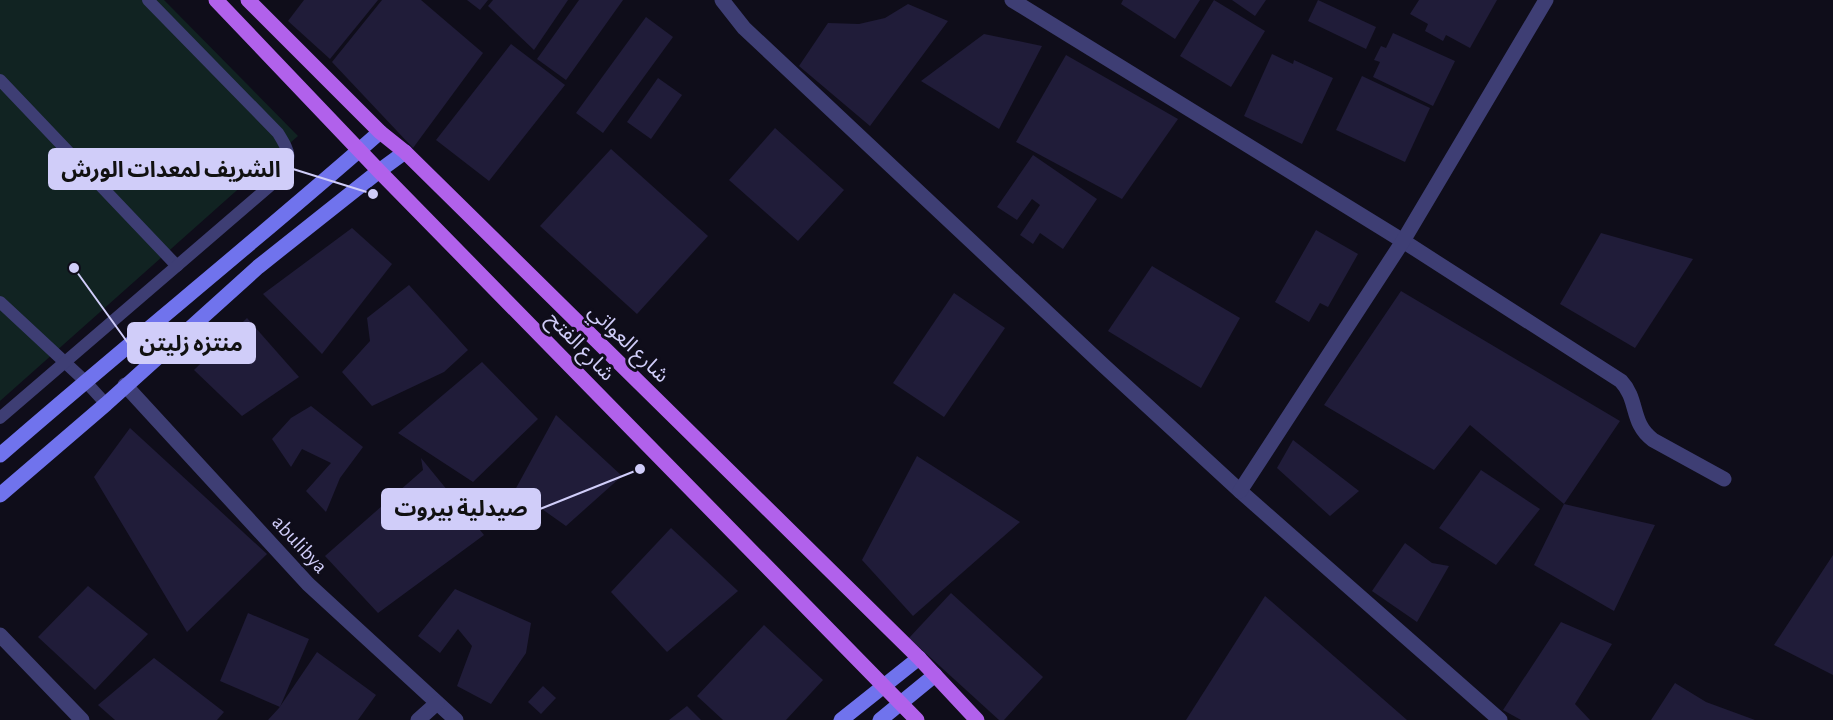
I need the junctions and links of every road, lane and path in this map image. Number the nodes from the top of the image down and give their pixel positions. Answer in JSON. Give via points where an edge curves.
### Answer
{"nodes":[{"id":1,"x":148,"y":0,"type":"edge"},
{"id":2,"x":216,"y":0,"type":"edge"},
{"id":3,"x":248,"y":0,"type":"edge"},
{"id":4,"x":722,"y":0,"type":"edge"},
{"id":5,"x":1012,"y":0,"type":"edge"},
{"id":6,"x":1546,"y":0,"type":"edge"},
{"id":7,"x":0,"y":80,"type":"edge"},
{"id":8,"x":380,"y":132,"type":"junction"},
{"id":9,"x":360,"y":150,"type":"junction"},
{"id":10,"x":405,"y":152,"type":"junction"},
{"id":11,"x":379,"y":171,"type":"junction"},
{"id":12,"x":1403,"y":241,"type":"junction"},
{"id":13,"x":177,"y":266,"type":"junction"},
{"id":14,"x":0,"y":302,"type":"edge"},
{"id":15,"x":65,"y":362,"type":"junction"},
{"id":16,"x":85,"y":381,"type":"junction"},
{"id":17,"x":126,"y":385,"type":"junction"},
{"id":18,"x":106,"y":404,"type":"junction"},
{"id":19,"x":0,"y":417,"type":"edge"},
{"id":20,"x":0,"y":455,"type":"edge"},
{"id":21,"x":1724,"y":479,"type":"dead end"},
{"id":22,"x":1240,"y":490,"type":"junction"},
{"id":23,"x":0,"y":495,"type":"edge"},
{"id":24,"x":0,"y":634,"type":"edge"},
{"id":25,"x":919,"y":658,"type":"junction"},
{"id":26,"x":935,"y":675,"type":"junction"},
{"id":27,"x":885,"y":686,"type":"junction"},
{"id":28,"x":437,"y":703,"type":"junction"},
{"id":29,"x":901,"y":703,"type":"junction"},
{"id":30,"x":82,"y":720,"type":"edge"},
{"id":31,"x":418,"y":720,"type":"edge"},
{"id":32,"x":456,"y":720,"type":"edge"},
{"id":33,"x":841,"y":720,"type":"edge"},
{"id":34,"x":880,"y":720,"type":"edge"},
{"id":35,"x":917,"y":720,"type":"edge"},
{"id":36,"x":977,"y":720,"type":"edge"},
{"id":37,"x":1500,"y":720,"type":"edge"}],
"edges":[{"from":1,"to":13,"type":"lane","via":[[278,133],[289,157],[288,166],[278,179]]},
{"from":2,"to":9,"type":"main road","name":"شارع الفتح"},
{"from":3,"to":8,"type":"main road","name":"شارع العواتي"},
{"from":4,"to":22,"type":"street","via":[[744,28]]},
{"from":5,"to":12,"type":"street"},
{"from":6,"to":12,"type":"street"},
{"from":7,"to":13,"type":"lane"},
{"from":8,"to":9,"type":"street"},
{"from":8,"to":10,"type":"main road","name":"شارع العواتي"},
{"from":9,"to":11,"type":"main road","name":"شارع الفتح"},
{"from":9,"to":16,"type":"street"},
{"from":10,"to":11,"type":"street"},
{"from":10,"to":25,"type":"main road","name":"شارع العواتي"},
{"from":11,"to":17,"type":"street","via":[[258,267]]},
{"from":11,"to":27,"type":"main road","name":"شارع الفتح"},
{"from":12,"to":21,"type":"street","via":[[1620,381],[1644,434]]},
{"from":12,"to":22,"type":"street"},
{"from":13,"to":15,"type":"lane"},
{"from":14,"to":15,"type":"lane"},
{"from":15,"to":16,"type":"lane"},
{"from":15,"to":19,"type":"lane"},
{"from":16,"to":18,"type":"lane"},
{"from":16,"to":20,"type":"street"},
{"from":17,"to":18,"type":"street"},
{"from":17,"to":28,"type":"street","name":"abulibya","via":[[308,584]]},
{"from":18,"to":23,"type":"street"},
{"from":22,"to":37,"type":"street"},
{"from":24,"to":30,"type":"street"},
{"from":25,"to":26,"type":"main road","name":"شارع العواتي"},
{"from":25,"to":27,"type":"street"},
{"from":26,"to":29,"type":"street"},
{"from":26,"to":36,"type":"main road","name":"شارع العواتي"},
{"from":27,"to":29,"type":"main road","name":"شارع الفتح"},
{"from":27,"to":33,"type":"street"},
{"from":28,"to":31,"type":"street"},
{"from":28,"to":32,"type":"street","name":"abulibya"},
{"from":29,"to":34,"type":"street"},
{"from":29,"to":35,"type":"main road","name":"شارع الفتح"}]}
